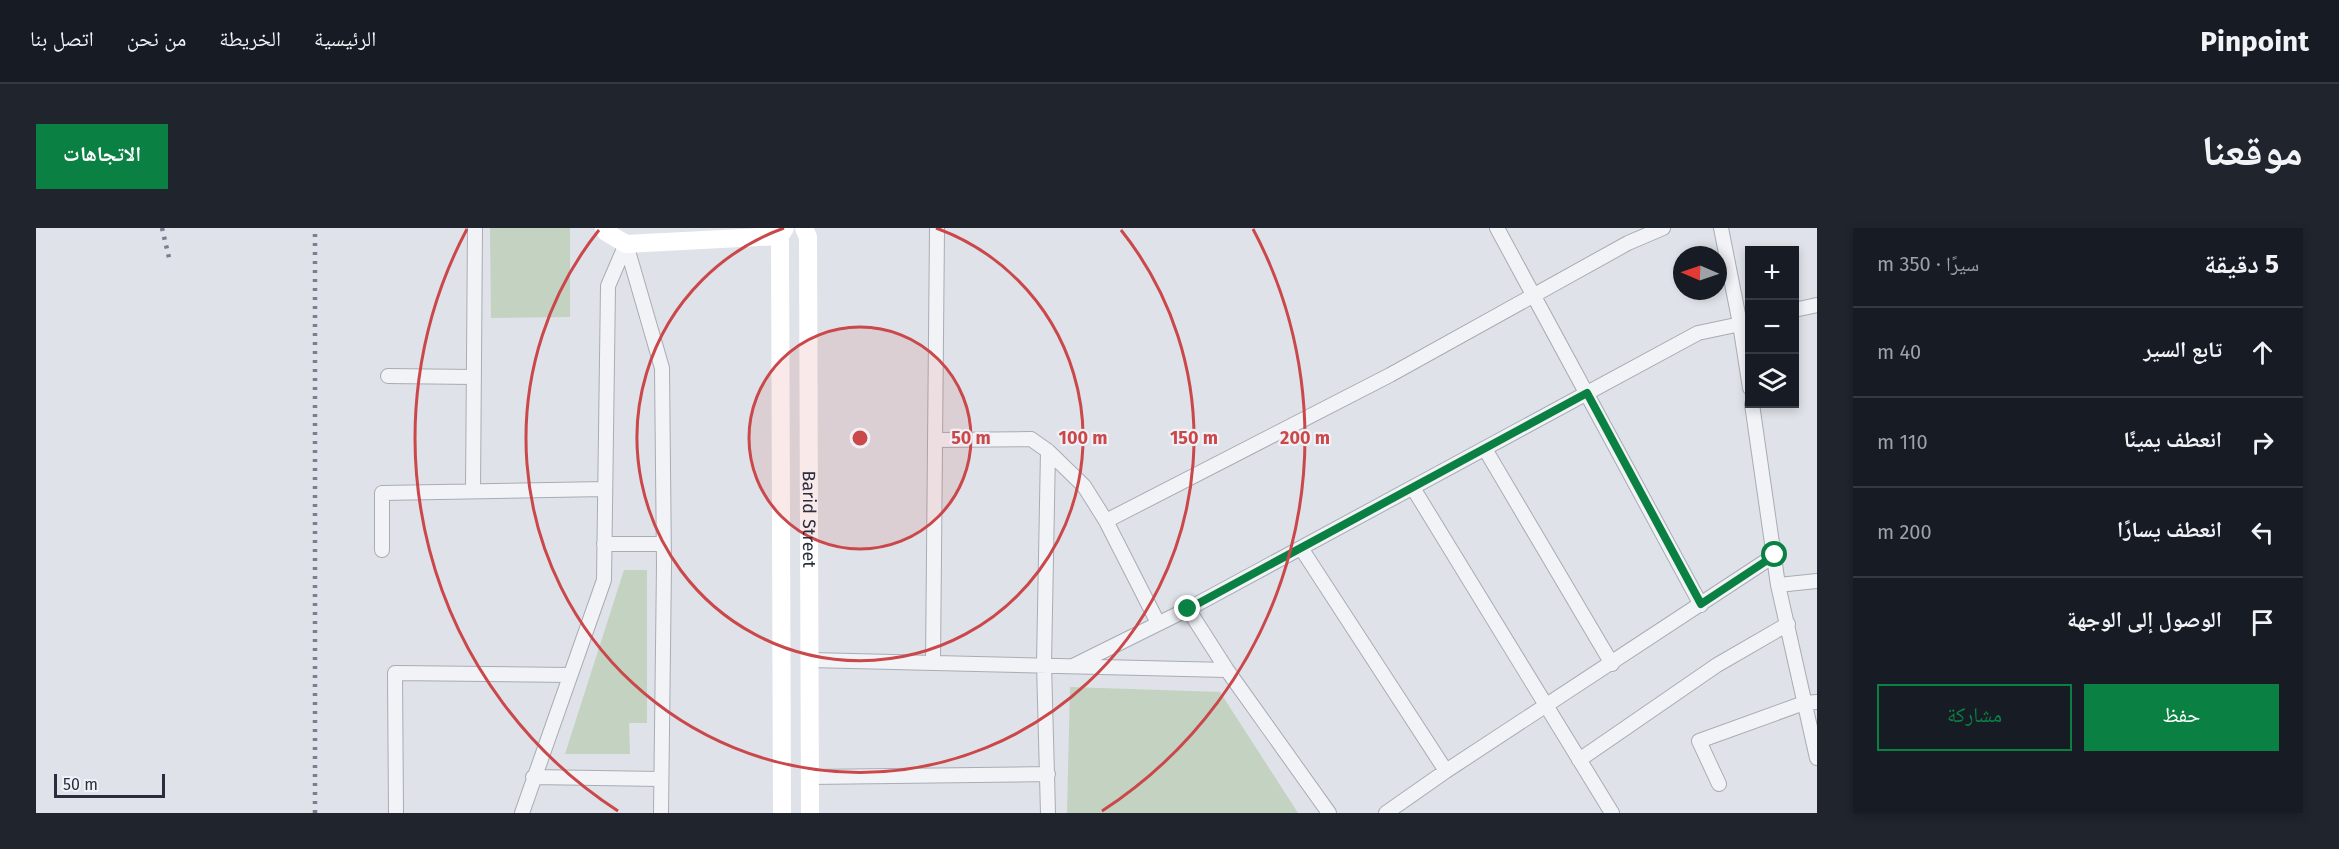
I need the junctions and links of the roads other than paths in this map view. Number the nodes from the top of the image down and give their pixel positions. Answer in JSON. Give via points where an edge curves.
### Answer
{"nodes":[{"id":1,"x":475,"y":228,"type":"edge"},
{"id":2,"x":604,"y":228,"type":"edge"},
{"id":3,"x":804,"y":228,"type":"edge"},
{"id":4,"x":937,"y":228,"type":"edge"},
{"id":5,"x":1497,"y":228,"type":"edge"},
{"id":6,"x":1663,"y":228,"type":"edge"},
{"id":7,"x":1721,"y":228,"type":"edge"},
{"id":8,"x":782,"y":232,"type":"edge"},
{"id":9,"x":626,"y":244,"type":"junction"},
{"id":10,"x":1534,"y":297,"type":"junction"},
{"id":11,"x":1817,"y":305,"type":"edge"},
{"id":12,"x":1799,"y":309,"type":"edge"},
{"id":13,"x":1745,"y":323,"type":"edge"},
{"id":14,"x":388,"y":376,"type":"dead end"},
{"id":15,"x":474,"y":377,"type":"junction"},
{"id":16,"x":1587,"y":393,"type":"junction"},
{"id":17,"x":1753,"y":408,"type":"edge"},
{"id":18,"x":937,"y":440,"type":"junction"},
{"id":19,"x":1485,"y":449,"type":"junction"},
{"id":20,"x":1048,"y":451,"type":"junction"},
{"id":21,"x":1413,"y":488,"type":"junction"},
{"id":22,"x":605,"y":489,"type":"junction"},
{"id":23,"x":473,"y":491,"type":"junction"},
{"id":24,"x":1106,"y":521,"type":"junction"},
{"id":25,"x":604,"y":544,"type":"junction"},
{"id":26,"x":663,"y":544,"type":"junction"},
{"id":27,"x":1300,"y":548,"type":"junction"},
{"id":28,"x":382,"y":550,"type":"dead end"},
{"id":29,"x":1775,"y":555,"type":"junction"},
{"id":30,"x":1817,"y":581,"type":"edge"},
{"id":31,"x":1778,"y":585,"type":"junction"},
{"id":32,"x":1701,"y":604,"type":"junction"},
{"id":33,"x":1188,"y":609,"type":"junction"},
{"id":34,"x":1158,"y":623,"type":"junction"},
{"id":35,"x":1788,"y":624,"type":"junction"},
{"id":36,"x":810,"y":660,"type":"junction"},
{"id":37,"x":933,"y":663,"type":"junction"},
{"id":38,"x":1044,"y":664,"type":"junction"},
{"id":39,"x":1612,"y":664,"type":"junction"},
{"id":40,"x":1073,"y":666,"type":"junction"},
{"id":41,"x":1227,"y":670,"type":"junction"},
{"id":42,"x":570,"y":675,"type":"junction"},
{"id":43,"x":1810,"y":702,"type":"edge"},
{"id":44,"x":1546,"y":705,"type":"junction"},
{"id":45,"x":1817,"y":758,"type":"edge"},
{"id":46,"x":1579,"y":760,"type":"junction"},
{"id":47,"x":1446,"y":771,"type":"junction"},
{"id":48,"x":1048,"y":774,"type":"junction"},
{"id":49,"x":533,"y":777,"type":"junction"},
{"id":50,"x":810,"y":777,"type":"junction"},
{"id":51,"x":660,"y":779,"type":"junction"},
{"id":52,"x":1719,"y":784,"type":"dead end"},
{"id":53,"x":1608,"y":812,"type":"edge"},
{"id":54,"x":396,"y":813,"type":"edge"},
{"id":55,"x":522,"y":813,"type":"edge"},
{"id":56,"x":661,"y":813,"type":"edge"},
{"id":57,"x":782,"y":813,"type":"edge"},
{"id":58,"x":810,"y":813,"type":"edge"},
{"id":59,"x":1048,"y":813,"type":"edge"},
{"id":60,"x":1329,"y":813,"type":"edge"},
{"id":61,"x":1386,"y":813,"type":"edge"}],
"edges":[{"from":1,"to":15,"type":"street"},
{"from":2,"to":9,"type":"main road"},
{"from":3,"to":36,"type":"main road","name":"Barid Street","via":[[808,237]]},
{"from":4,"to":18,"type":"street"},
{"from":5,"to":10,"type":"street"},
{"from":6,"to":10,"type":"street","via":[[1628,243]]},
{"from":7,"to":13,"type":"street"},
{"from":8,"to":9,"type":"main road"},
{"from":8,"to":57,"type":"main road","name":"Barid Street"},
{"from":9,"to":22,"type":"street","via":[[608,286]]},
{"from":9,"to":26,"type":"street","via":[[662,368]]},
{"from":10,"to":16,"type":"street"},
{"from":10,"to":24,"type":"street"},
{"from":11,"to":12,"type":"street"},
{"from":13,"to":16,"type":"street","via":[[1698,333]]},
{"from":14,"to":15,"type":"street"},
{"from":15,"to":23,"type":"street"},
{"from":16,"to":19,"type":"street"},
{"from":16,"to":32,"type":"street"},
{"from":17,"to":29,"type":"street"},
{"from":18,"to":20,"type":"street","via":[[1030,440]]},
{"from":18,"to":37,"type":"street"},
{"from":19,"to":21,"type":"street"},
{"from":19,"to":39,"type":"street"},
{"from":20,"to":24,"type":"street","via":[[1084,486]]},
{"from":20,"to":38,"type":"street"},
{"from":21,"to":27,"type":"street"},
{"from":21,"to":44,"type":"street"},
{"from":22,"to":23,"type":"street"},
{"from":22,"to":25,"type":"street"},
{"from":23,"to":28,"type":"street","via":[[382,493]]},
{"from":24,"to":34,"type":"street"},
{"from":25,"to":26,"type":"street"},
{"from":25,"to":42,"type":"street","via":[[604,580]]},
{"from":26,"to":51,"type":"street"},
{"from":27,"to":33,"type":"street"},
{"from":27,"to":47,"type":"street"},
{"from":29,"to":31,"type":"street"},
{"from":29,"to":32,"type":"street"},
{"from":30,"to":31,"type":"street"},
{"from":31,"to":35,"type":"street"},
{"from":32,"to":39,"type":"street"},
{"from":33,"to":34,"type":"street"},
{"from":33,"to":41,"type":"street"},
{"from":34,"to":40,"type":"street"},
{"from":35,"to":43,"type":"street"},
{"from":35,"to":46,"type":"street","via":[[1717,665]]},
{"from":36,"to":37,"type":"street"},
{"from":36,"to":50,"type":"main road","name":"Barid Street"},
{"from":37,"to":38,"type":"street"},
{"from":38,"to":40,"type":"street"},
{"from":38,"to":48,"type":"street"},
{"from":39,"to":44,"type":"street"},
{"from":40,"to":41,"type":"street"},
{"from":41,"to":60,"type":"street"},
{"from":42,"to":49,"type":"street"},
{"from":42,"to":54,"type":"street","via":[[395,674]]},
{"from":43,"to":45,"type":"street"},
{"from":43,"to":52,"type":"street","via":[[1699,741]]},
{"from":44,"to":46,"type":"street"},
{"from":44,"to":47,"type":"street"},
{"from":46,"to":53,"type":"street"},
{"from":47,"to":61,"type":"street"},
{"from":48,"to":50,"type":"street"},
{"from":48,"to":59,"type":"street"},
{"from":49,"to":51,"type":"street"},
{"from":49,"to":55,"type":"street"},
{"from":50,"to":58,"type":"main road","name":"Barid Street"},
{"from":51,"to":56,"type":"street"}]}
